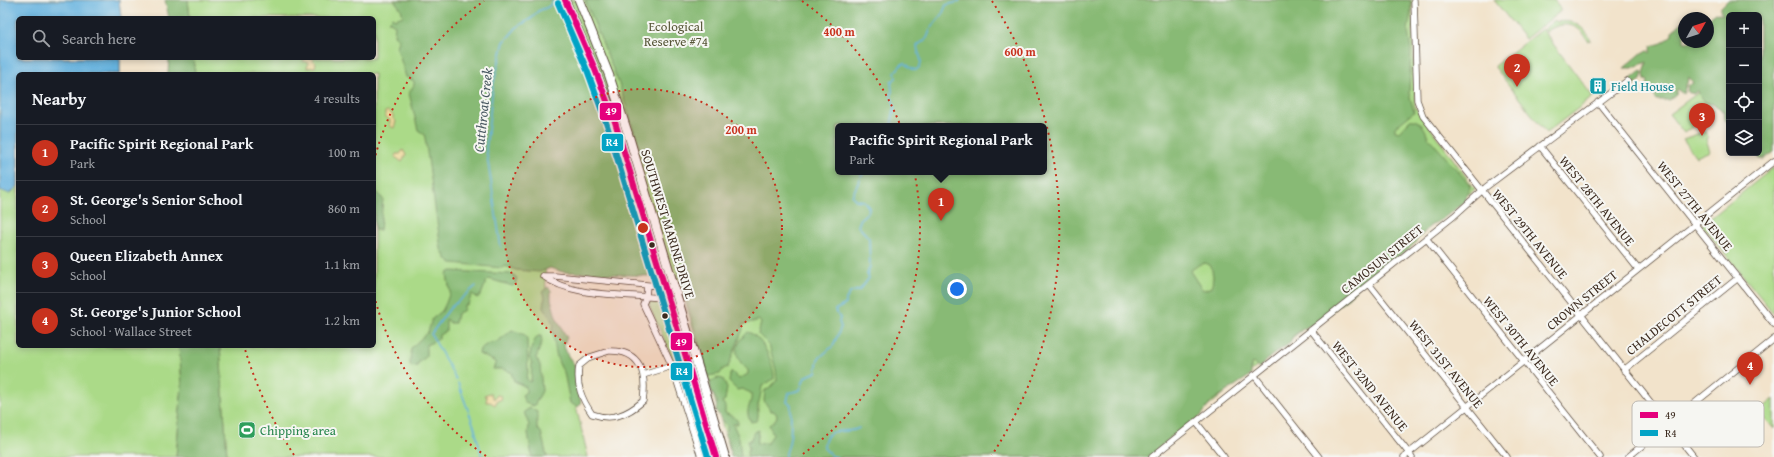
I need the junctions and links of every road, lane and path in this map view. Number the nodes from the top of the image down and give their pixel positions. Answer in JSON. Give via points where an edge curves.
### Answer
{"nodes":[{"id":1,"x":565,"y":0,"type":"edge"},
{"id":2,"x":579,"y":0,"type":"edge"},
{"id":3,"x":1414,"y":0,"type":"edge"},
{"id":4,"x":1627,"y":81,"type":"dead end"},
{"id":5,"x":1598,"y":102,"type":"junction"},
{"id":6,"x":1540,"y":146,"type":"junction"},
{"id":7,"x":1774,"y":161,"type":"edge"},
{"id":8,"x":1482,"y":191,"type":"junction"},
{"id":9,"x":1695,"y":224,"type":"junction"},
{"id":10,"x":1426,"y":238,"type":"junction"},
{"id":11,"x":1638,"y":269,"type":"junction"},
{"id":12,"x":1738,"y":278,"type":"junction"},
{"id":13,"x":1369,"y":284,"type":"junction"},
{"id":14,"x":647,"y":285,"type":"junction"},
{"id":15,"x":665,"y":287,"type":"junction"},
{"id":16,"x":674,"y":287,"type":"junction"},
{"id":17,"x":646,"y":297,"type":"junction"},
{"id":18,"x":668,"y":299,"type":"junction"},
{"id":19,"x":1581,"y":315,"type":"junction"},
{"id":20,"x":1774,"y":324,"type":"edge"},
{"id":21,"x":1311,"y":330,"type":"junction"},
{"id":22,"x":1774,"y":339,"type":"edge"},
{"id":23,"x":1524,"y":362,"type":"junction"},
{"id":24,"x":672,"y":366,"type":"junction"},
{"id":25,"x":1624,"y":370,"type":"junction"},
{"id":26,"x":643,"y":375,"type":"junction"},
{"id":27,"x":1254,"y":375,"type":"junction"},
{"id":28,"x":1649,"y":401,"type":"edge"},
{"id":29,"x":1698,"y":401,"type":"edge"},
{"id":30,"x":1467,"y":407,"type":"junction"},
{"id":31,"x":1196,"y":422,"type":"junction"},
{"id":32,"x":1640,"y":447,"type":"edge"},
{"id":33,"x":1686,"y":447,"type":"edge"},
{"id":34,"x":1411,"y":455,"type":"edge"},
{"id":35,"x":701,"y":457,"type":"edge"},
{"id":36,"x":716,"y":457,"type":"edge"},
{"id":37,"x":725,"y":457,"type":"edge"},
{"id":38,"x":1152,"y":457,"type":"edge"},
{"id":39,"x":1224,"y":457,"type":"edge"},
{"id":40,"x":1319,"y":457,"type":"edge"},
{"id":41,"x":1404,"y":457,"type":"edge"},
{"id":42,"x":1507,"y":457,"type":"edge"},
{"id":43,"x":1600,"y":457,"type":"edge"},
{"id":44,"x":1628,"y":457,"type":"edge"},
{"id":45,"x":1694,"y":457,"type":"edge"}],
"edges":[{"from":1,"to":15,"type":"main road","name":"SOUTHWEST MARINE DRIVE","via":[[615,122]]},
{"from":2,"to":16,"type":"main road","name":"SOUTHWEST MARINE DRIVE","via":[[609,75]]},
{"from":3,"to":8,"type":"street","name":"WEST 29TH AVENUE","via":[[1419,108],[1426,121]]},
{"from":4,"to":5,"type":"street","name":"CAMOSUN STREET"},
{"from":5,"to":6,"type":"street","name":"CAMOSUN STREET"},
{"from":5,"to":9,"type":"street","name":"WEST 27TH AVENUE"},
{"from":6,"to":8,"type":"street","name":"CAMOSUN STREET"},
{"from":6,"to":11,"type":"street","name":"WEST 28TH AVENUE"},
{"from":7,"to":9,"type":"street","name":"CROWN STREET"},
{"from":8,"to":10,"type":"street","name":"CAMOSUN STREET"},
{"from":8,"to":19,"type":"street","name":"WEST 29TH AVENUE"},
{"from":9,"to":11,"type":"street","name":"CROWN STREET"},
{"from":9,"to":12,"type":"street","name":"WEST 27TH AVENUE"},
{"from":10,"to":13,"type":"street","name":"CAMOSUN STREET"},
{"from":10,"to":23,"type":"street","name":"WEST 30TH AVENUE"},
{"from":11,"to":19,"type":"street","name":"CROWN STREET"},
{"from":12,"to":20,"type":"street","name":"WEST 27TH AVENUE"},
{"from":12,"to":25,"type":"street","name":"CHALDECOTT STREET"},
{"from":13,"to":21,"type":"street","name":"CAMOSUN STREET"},
{"from":13,"to":30,"type":"street","name":"WEST 31ST AVENUE"},
{"from":14,"to":15,"type":"street"},
{"from":14,"to":17,"type":"street"},
{"from":14,"to":17,"type":"street","via":[[542,276],[553,284],[570,290]]},
{"from":15,"to":16,"type":"street"},
{"from":15,"to":18,"type":"main road","name":"SOUTHWEST MARINE DRIVE"},
{"from":16,"to":37,"type":"main road","name":"SOUTHWEST MARINE DRIVE"},
{"from":17,"to":18,"type":"street"},
{"from":17,"to":24,"type":"street","via":[[643,304]]},
{"from":18,"to":36,"type":"main road","name":"SOUTHWEST MARINE DRIVE"},
{"from":19,"to":23,"type":"street","name":"CROWN STREET"},
{"from":19,"to":25,"type":"street","name":"WEST 29TH AVENUE"},
{"from":21,"to":27,"type":"street","name":"CAMOSUN STREET"},
{"from":21,"to":34,"type":"street","name":"WEST 32ND AVENUE"},
{"from":22,"to":29,"type":"street"},
{"from":23,"to":30,"type":"street","name":"CROWN STREET"},
{"from":23,"to":43,"type":"street","name":"WEST 30TH AVENUE"},
{"from":24,"to":26,"type":"street"},
{"from":24,"to":35,"type":"street"},
{"from":25,"to":28,"type":"street","name":"WEST 29TH AVENUE"},
{"from":26,"to":26,"type":"street","via":[[632,354],[609,351],[590,357],[579,366],[579,390],[592,414],[604,418],[621,415],[643,401]]},
{"from":27,"to":31,"type":"street","name":"CAMOSUN STREET"},
{"from":27,"to":40,"type":"street"},
{"from":30,"to":34,"type":"street","name":"CROWN STREET"},
{"from":30,"to":42,"type":"street","name":"WEST 31ST AVENUE"},
{"from":31,"to":38,"type":"street","name":"CAMOSUN STREET"},
{"from":31,"to":39,"type":"street"},
{"from":32,"to":44,"type":"street"},
{"from":33,"to":45,"type":"street","name":"WEST 29TH AVENUE"},
{"from":34,"to":41,"type":"street","name":"CROWN STREET"}]}
